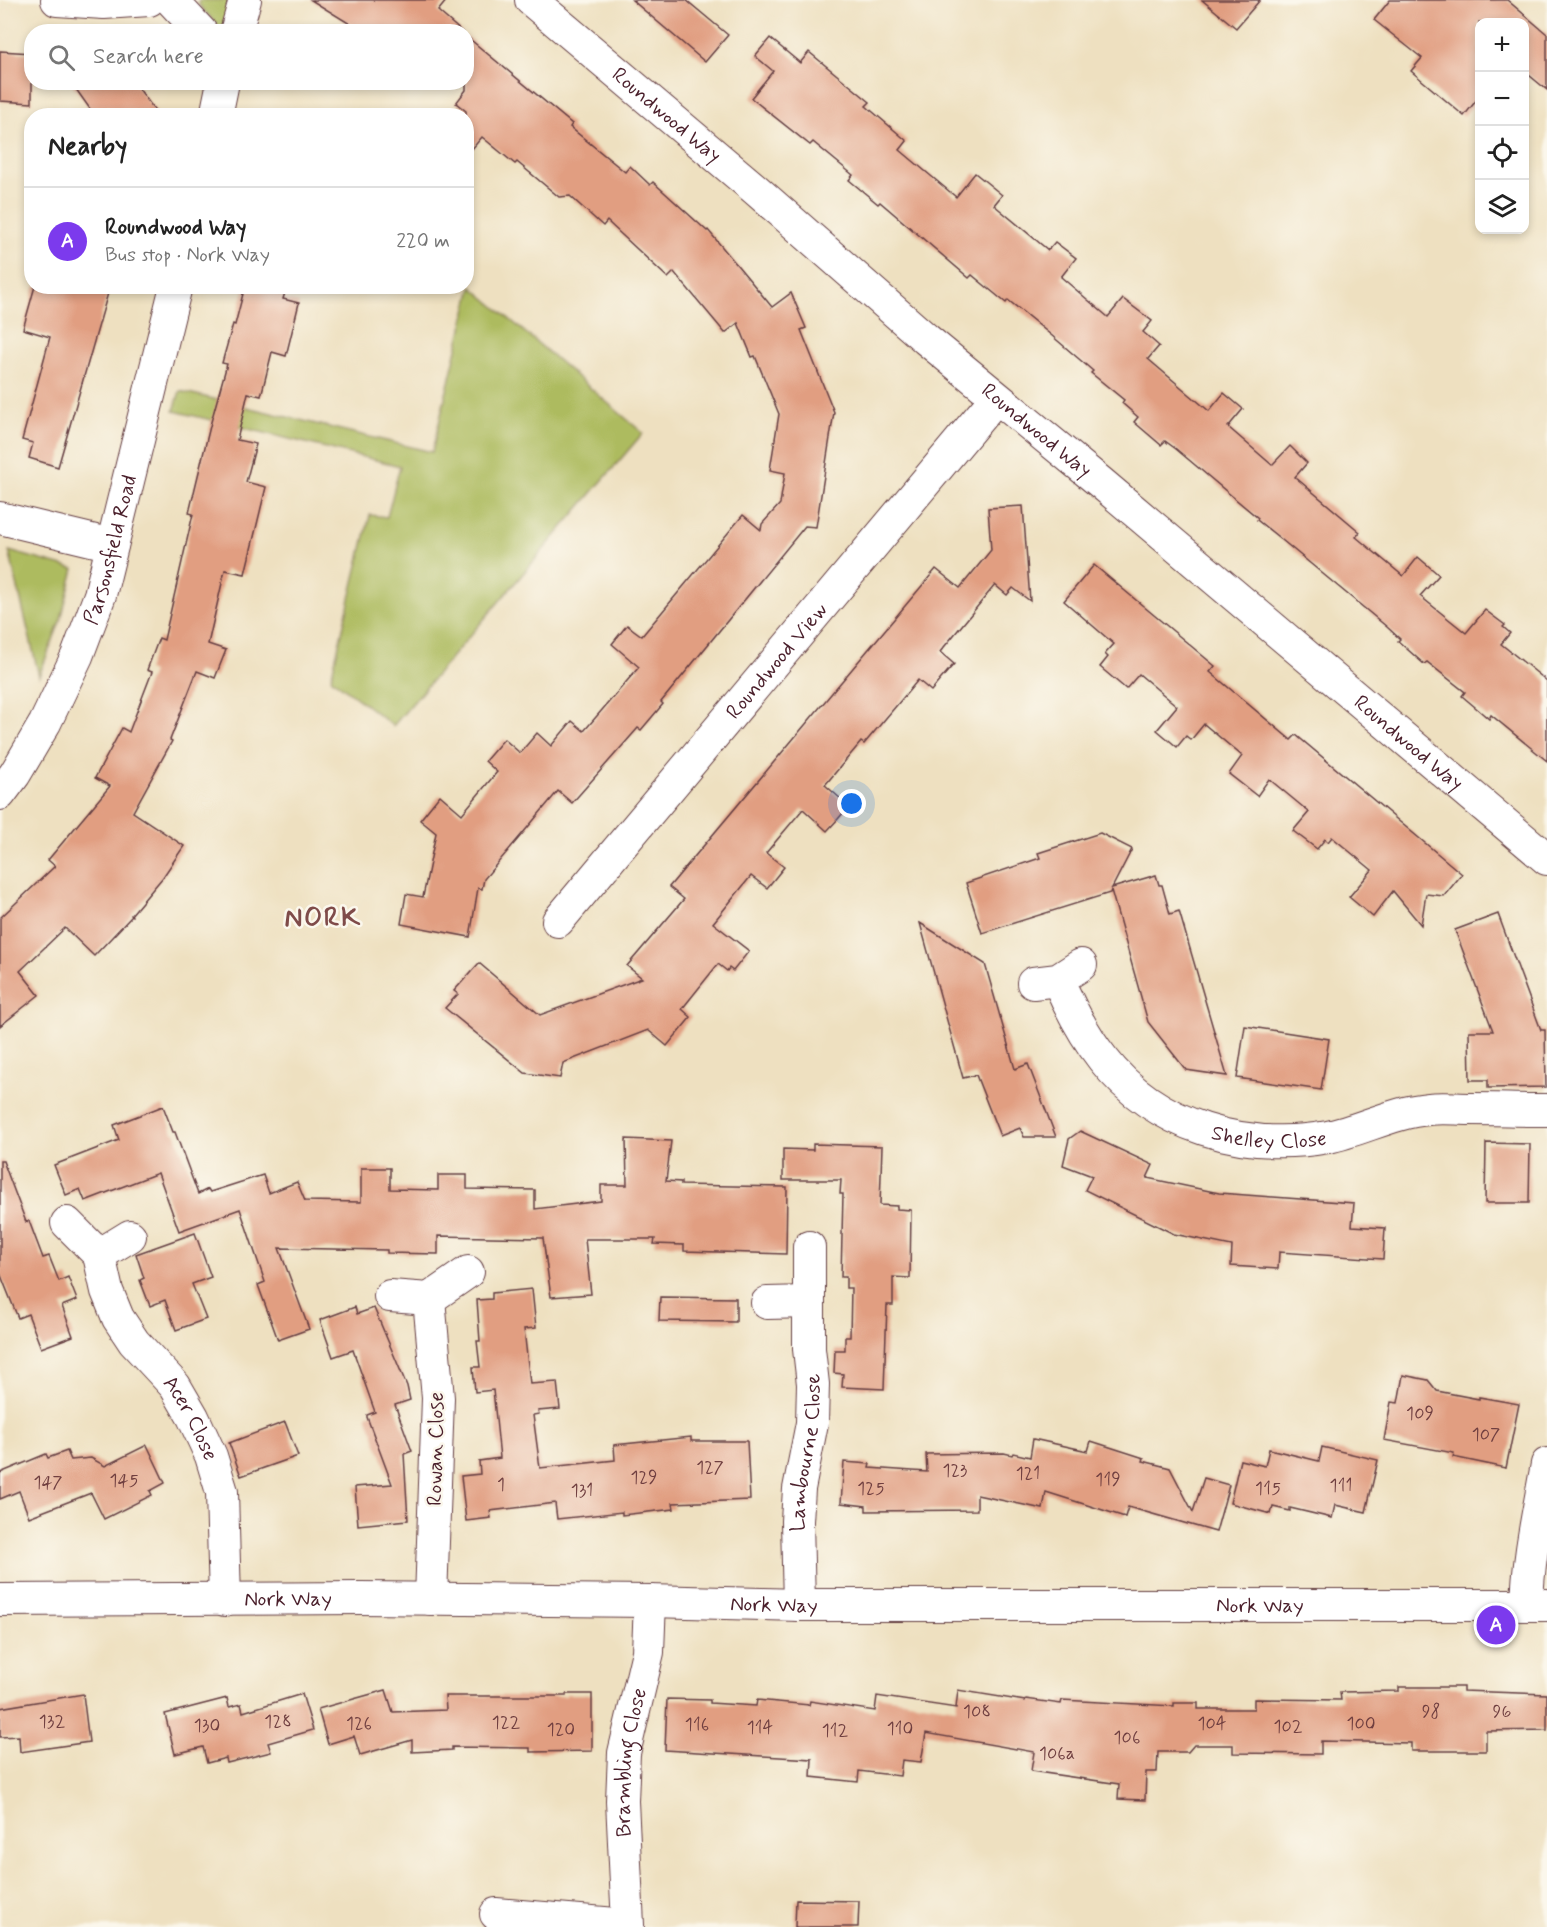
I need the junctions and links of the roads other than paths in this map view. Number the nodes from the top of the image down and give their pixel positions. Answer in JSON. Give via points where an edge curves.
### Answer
{"nodes":[{"id":1,"x":57,"y":0,"type":"edge"},
{"id":2,"x":149,"y":0,"type":"edge"},
{"id":3,"x":171,"y":0,"type":"edge"},
{"id":4,"x":245,"y":0,"type":"edge"},
{"id":5,"x":531,"y":0,"type":"edge"},
{"id":6,"x":194,"y":24,"type":"edge"},
{"id":7,"x":238,"y":24,"type":"edge"},
{"id":8,"x":222,"y":90,"type":"edge"},
{"id":9,"x":218,"y":108,"type":"edge"},
{"id":10,"x":174,"y":294,"type":"edge"},
{"id":11,"x":996,"y":398,"type":"junction"},
{"id":12,"x":0,"y":518,"type":"edge"},
{"id":13,"x":112,"y":545,"type":"junction"},
{"id":14,"x":0,"y":795,"type":"edge"},
{"id":15,"x":1547,"y":859,"type":"edge"},
{"id":16,"x":558,"y":921,"type":"dead end"},
{"id":17,"x":1057,"y":976,"type":"dead end"},
{"id":18,"x":1547,"y":1110,"type":"edge"},
{"id":19,"x":67,"y":1223,"type":"dead end"},
{"id":20,"x":130,"y":1236,"type":"dead end"},
{"id":21,"x":808,"y":1247,"type":"dead end"},
{"id":22,"x":99,"y":1255,"type":"junction"},
{"id":23,"x":468,"y":1272,"type":"dead end"},
{"id":24,"x":390,"y":1296,"type":"dead end"},
{"id":25,"x":429,"y":1299,"type":"junction"},
{"id":26,"x":808,"y":1302,"type":"junction"},
{"id":27,"x":767,"y":1303,"type":"dead end"},
{"id":28,"x":1547,"y":1464,"type":"edge"},
{"id":29,"x":431,"y":1599,"type":"junction"},
{"id":30,"x":0,"y":1600,"type":"edge"},
{"id":31,"x":225,"y":1600,"type":"junction"},
{"id":32,"x":650,"y":1601,"type":"junction"},
{"id":33,"x":799,"y":1605,"type":"junction"},
{"id":34,"x":1537,"y":1605,"type":"edge"},
{"id":35,"x":496,"y":1914,"type":"dead end"},
{"id":36,"x":633,"y":1926,"type":"edge"}],
"edges":[{"from":1,"to":2,"type":"street"},
{"from":3,"to":6,"type":"street"},
{"from":4,"to":7,"type":"street"},
{"from":5,"to":11,"type":"street","name":"Roundwood Way"},
{"from":8,"to":9,"type":"street"},
{"from":10,"to":13,"type":"street","name":"Parsonsfield Road"},
{"from":11,"to":15,"type":"street","name":"Roundwood Way"},
{"from":11,"to":16,"type":"street","name":"Roundwood View"},
{"from":12,"to":13,"type":"street"},
{"from":13,"to":14,"type":"street","name":"Parsonsfield Road","via":[[100,595],[77,656],[45,723]]},
{"from":17,"to":18,"type":"street","name":"Shelley Close","via":[[1074,1016],[1103,1060],[1136,1093],[1181,1121],[1229,1137],[1278,1142],[1329,1137],[1401,1113],[1430,1108]]},
{"from":19,"to":22,"type":"street"},
{"from":20,"to":22,"type":"street"},
{"from":21,"to":26,"type":"street","name":"Lambourne Close"},
{"from":22,"to":31,"type":"street","name":"Acer Close","via":[[118,1318],[134,1342],[175,1386],[211,1456],[222,1492]]},
{"from":23,"to":25,"type":"street"},
{"from":24,"to":25,"type":"street"},
{"from":25,"to":29,"type":"street","name":"Rowan Close","via":[[438,1398]]},
{"from":26,"to":27,"type":"street"},
{"from":26,"to":33,"type":"street","name":"Lambourne Close","via":[[813,1394],[812,1423],[799,1489]]},
{"from":28,"to":34,"type":"street","via":[[1527,1587]]},
{"from":29,"to":31,"type":"street","name":"Nork Way"},
{"from":29,"to":32,"type":"street","name":"Nork Way"},
{"from":30,"to":31,"type":"street","name":"Nork Way"},
{"from":32,"to":33,"type":"street","name":"Nork Way"},
{"from":32,"to":36,"type":"street","name":"Brambling Close","via":[[648,1652],[624,1753],[622,1801]]},
{"from":33,"to":34,"type":"street","name":"Nork Way"},
{"from":35,"to":36,"type":"street","name":"Brambling Close"}]}
